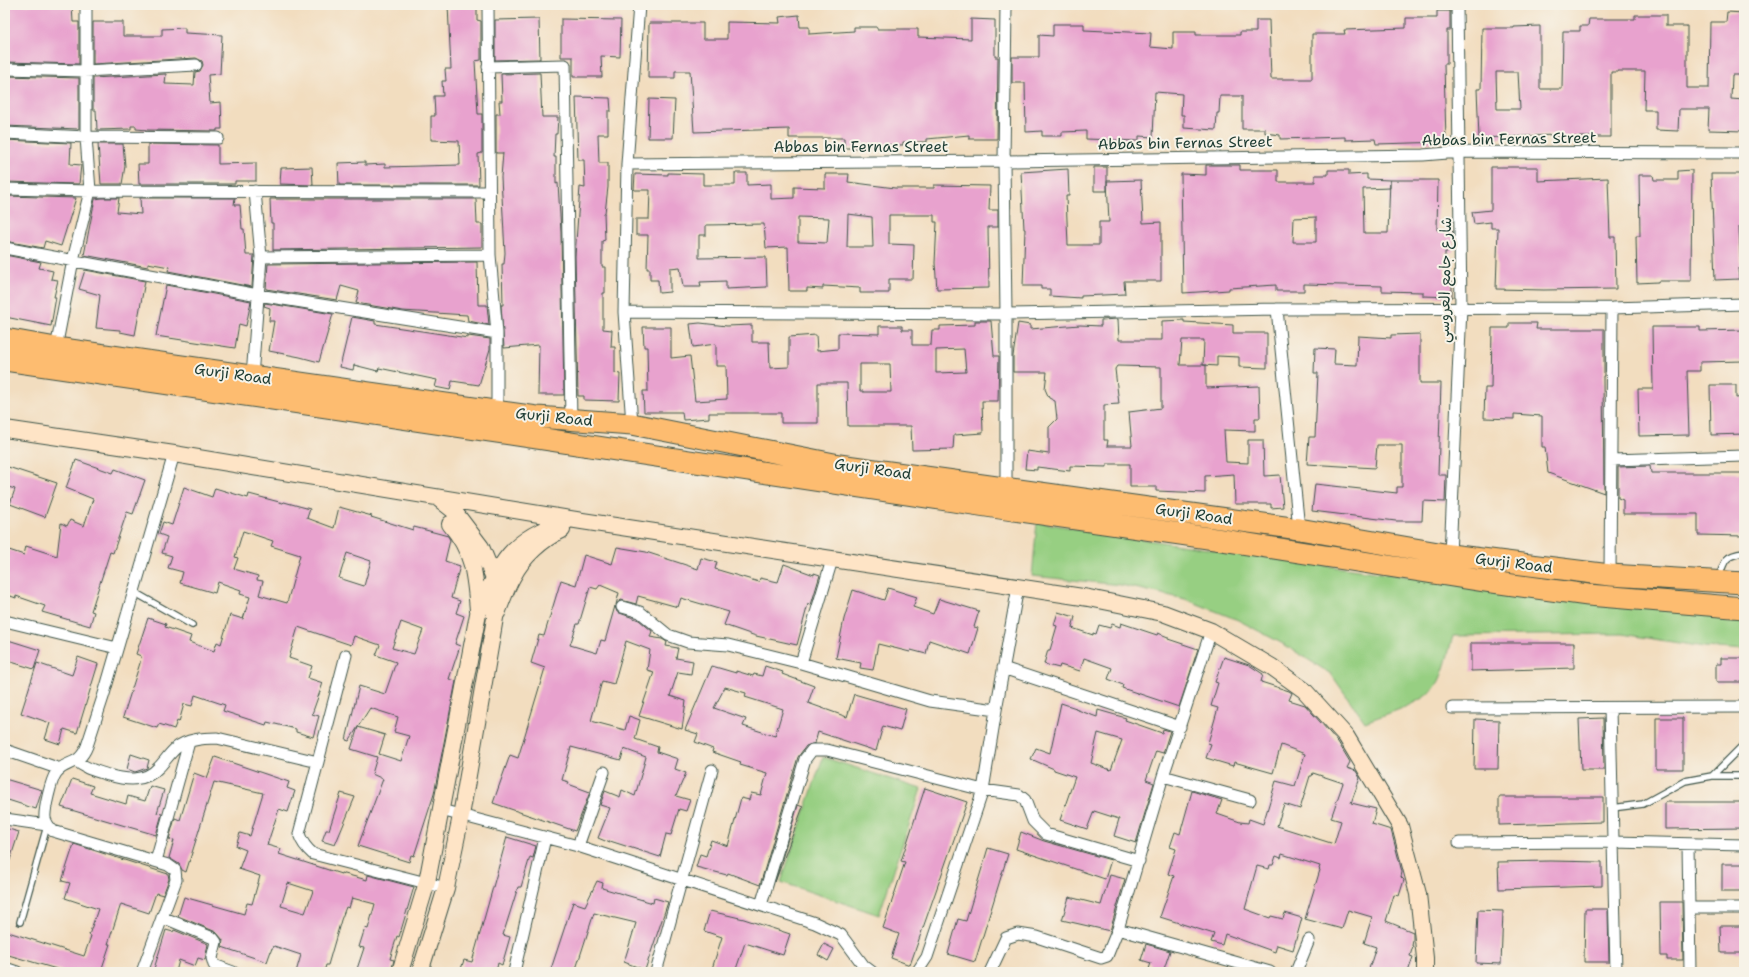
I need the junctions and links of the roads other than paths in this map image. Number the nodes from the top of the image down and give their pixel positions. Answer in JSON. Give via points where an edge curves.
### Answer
{"nodes":[{"id":1,"x":86,"y":5,"type":"edge"},
{"id":2,"x":488,"y":5,"type":"edge"},
{"id":3,"x":639,"y":5,"type":"edge"},
{"id":4,"x":1006,"y":5,"type":"edge"},
{"id":5,"x":1457,"y":5,"type":"edge"},
{"id":6,"x":196,"y":65,"type":"dead end"},
{"id":7,"x":488,"y":67,"type":"junction"},
{"id":8,"x":5,"y":69,"type":"edge"},
{"id":9,"x":85,"y":71,"type":"junction"},
{"id":10,"x":5,"y":133,"type":"edge"},
{"id":11,"x":86,"y":137,"type":"junction"},
{"id":12,"x":218,"y":138,"type":"dead end"},
{"id":13,"x":1460,"y":152,"type":"junction"},
{"id":14,"x":1744,"y":153,"type":"edge"},
{"id":15,"x":1004,"y":161,"type":"junction"},
{"id":16,"x":627,"y":164,"type":"junction"},
{"id":17,"x":5,"y":189,"type":"edge"},
{"id":18,"x":90,"y":191,"type":"junction"},
{"id":19,"x":255,"y":191,"type":"junction"},
{"id":20,"x":489,"y":192,"type":"junction"},
{"id":21,"x":5,"y":248,"type":"edge"},
{"id":22,"x":490,"y":255,"type":"junction"},
{"id":23,"x":261,"y":257,"type":"junction"},
{"id":24,"x":73,"y":260,"type":"junction"},
{"id":25,"x":258,"y":294,"type":"junction"},
{"id":26,"x":1744,"y":304,"type":"edge"},
{"id":27,"x":1461,"y":308,"type":"junction"},
{"id":28,"x":1612,"y":308,"type":"junction"},
{"id":29,"x":1277,"y":309,"type":"junction"},
{"id":30,"x":624,"y":312,"type":"junction"},
{"id":31,"x":1006,"y":314,"type":"junction"},
{"id":32,"x":497,"y":333,"type":"junction"},
{"id":33,"x":5,"y":339,"type":"edge"},
{"id":34,"x":56,"y":348,"type":"junction"},
{"id":35,"x":5,"y":360,"type":"edge"},
{"id":36,"x":252,"y":377,"type":"junction"},
{"id":37,"x":497,"y":411,"type":"junction"},
{"id":38,"x":571,"y":420,"type":"junction"},
{"id":39,"x":632,"y":424,"type":"junction"},
{"id":40,"x":5,"y":429,"type":"edge"},
{"id":41,"x":174,"y":454,"type":"junction"},
{"id":42,"x":1744,"y":456,"type":"edge"},
{"id":43,"x":1611,"y":460,"type":"junction"},
{"id":44,"x":1006,"y":488,"type":"junction"},
{"id":45,"x":418,"y":495,"type":"junction"},
{"id":46,"x":438,"y":498,"type":"junction"},
{"id":47,"x":1006,"y":509,"type":"junction"},
{"id":48,"x":576,"y":521,"type":"junction"},
{"id":49,"x":1299,"y":529,"type":"junction"},
{"id":50,"x":1744,"y":553,"type":"edge"},
{"id":51,"x":1450,"y":555,"type":"junction"},
{"id":52,"x":832,"y":560,"type":"junction"},
{"id":53,"x":1610,"y":575,"type":"junction"},
{"id":54,"x":494,"y":578,"type":"junction"},
{"id":55,"x":1718,"y":582,"type":"junction"},
{"id":56,"x":1744,"y":583,"type":"edge"},
{"id":57,"x":1018,"y":587,"type":"junction"},
{"id":58,"x":133,"y":592,"type":"junction"},
{"id":59,"x":622,"y":607,"type":"dead end"},
{"id":60,"x":1744,"y":608,"type":"edge"},
{"id":61,"x":478,"y":614,"type":"junction"},
{"id":62,"x":495,"y":618,"type":"junction"},
{"id":63,"x":5,"y":621,"type":"edge"},
{"id":64,"x":192,"y":625,"type":"dead end"},
{"id":65,"x":1211,"y":631,"type":"junction"},
{"id":66,"x":117,"y":648,"type":"junction"},
{"id":67,"x":346,"y":655,"type":"dead end"},
{"id":68,"x":801,"y":663,"type":"junction"},
{"id":69,"x":1004,"y":668,"type":"junction"},
{"id":70,"x":1744,"y":707,"type":"edge"},
{"id":71,"x":1452,"y":708,"type":"dead end"},
{"id":72,"x":1610,"y":708,"type":"junction"},
{"id":73,"x":996,"y":710,"type":"junction"},
{"id":74,"x":1180,"y":727,"type":"junction"},
{"id":75,"x":189,"y":742,"type":"junction"},
{"id":76,"x":1744,"y":744,"type":"edge"},
{"id":77,"x":5,"y":750,"type":"edge"},
{"id":78,"x":77,"y":760,"type":"junction"},
{"id":79,"x":318,"y":762,"type":"junction"},
{"id":80,"x":60,"y":769,"type":"junction"},
{"id":81,"x":712,"y":770,"type":"dead end"},
{"id":82,"x":604,"y":772,"type":"dead end"},
{"id":83,"x":1164,"y":776,"type":"junction"},
{"id":84,"x":1712,"y":776,"type":"junction"},
{"id":85,"x":1744,"y":776,"type":"edge"},
{"id":86,"x":983,"y":790,"type":"junction"},
{"id":87,"x":1250,"y":800,"type":"dead end"},
{"id":88,"x":1612,"y":808,"type":"junction"},
{"id":89,"x":441,"y":810,"type":"junction"},
{"id":90,"x":461,"y":816,"type":"junction"},
{"id":91,"x":5,"y":819,"type":"edge"},
{"id":92,"x":48,"y":826,"type":"junction"},
{"id":93,"x":545,"y":838,"type":"junction"},
{"id":94,"x":1613,"y":842,"type":"junction"},
{"id":95,"x":1460,"y":843,"type":"dead end"},
{"id":96,"x":1688,"y":845,"type":"junction"},
{"id":97,"x":1744,"y":845,"type":"edge"},
{"id":98,"x":578,"y":846,"type":"junction"},
{"id":99,"x":1139,"y":861,"type":"junction"},
{"id":100,"x":156,"y":862,"type":"junction"},
{"id":101,"x":682,"y":880,"type":"junction"},
{"id":102,"x":428,"y":882,"type":"junction"},
{"id":103,"x":446,"y":888,"type":"junction"},
{"id":104,"x":761,"y":905,"type":"junction"},
{"id":105,"x":1689,"y":908,"type":"junction"},
{"id":106,"x":1744,"y":908,"type":"edge"},
{"id":107,"x":162,"y":917,"type":"junction"},
{"id":108,"x":20,"y":922,"type":"dead end"},
{"id":109,"x":1118,"y":929,"type":"junction"},
{"id":110,"x":1309,"y":940,"type":"dead end"},
{"id":111,"x":5,"y":968,"type":"edge"},
{"id":112,"x":17,"y":972,"type":"edge"},
{"id":113,"x":142,"y":972,"type":"edge"},
{"id":114,"x":233,"y":972,"type":"edge"},
{"id":115,"x":400,"y":972,"type":"edge"},
{"id":116,"x":420,"y":972,"type":"edge"},
{"id":117,"x":514,"y":972,"type":"edge"},
{"id":118,"x":656,"y":972,"type":"edge"},
{"id":119,"x":872,"y":972,"type":"edge"},
{"id":120,"x":917,"y":972,"type":"edge"},
{"id":121,"x":990,"y":972,"type":"edge"},
{"id":122,"x":1270,"y":972,"type":"edge"},
{"id":123,"x":1296,"y":972,"type":"edge"},
{"id":124,"x":1425,"y":972,"type":"edge"},
{"id":125,"x":1616,"y":972,"type":"edge"},
{"id":126,"x":1690,"y":972,"type":"edge"}],
"edges":[{"from":1,"to":9,"type":"street"},
{"from":2,"to":7,"type":"street"},
{"from":3,"to":16,"type":"street"},
{"from":4,"to":15,"type":"street"},
{"from":5,"to":13,"type":"street","name":"شارع جامع العروسي"},
{"from":6,"to":9,"type":"street"},
{"from":7,"to":20,"type":"street"},
{"from":7,"to":38,"type":"street","via":[[565,65]]},
{"from":8,"to":9,"type":"street"},
{"from":9,"to":11,"type":"street"},
{"from":10,"to":11,"type":"street"},
{"from":11,"to":12,"type":"street"},
{"from":11,"to":18,"type":"street"},
{"from":13,"to":14,"type":"street","name":"Abbas bin Fernas Street"},
{"from":13,"to":15,"type":"street","name":"Abbas bin Fernas Street","via":[[1423,155]]},
{"from":13,"to":27,"type":"street","name":"شارع جامع العروسي"},
{"from":15,"to":16,"type":"street","name":"Abbas bin Fernas Street"},
{"from":15,"to":31,"type":"street"},
{"from":16,"to":30,"type":"street"},
{"from":17,"to":18,"type":"street"},
{"from":18,"to":19,"type":"street"},
{"from":18,"to":24,"type":"street"},
{"from":19,"to":20,"type":"street"},
{"from":19,"to":23,"type":"street"},
{"from":20,"to":22,"type":"street"},
{"from":21,"to":24,"type":"street"},
{"from":22,"to":23,"type":"street"},
{"from":22,"to":32,"type":"street"},
{"from":23,"to":25,"type":"street"},
{"from":24,"to":25,"type":"street"},
{"from":24,"to":34,"type":"street"},
{"from":25,"to":32,"type":"street"},
{"from":25,"to":36,"type":"street"},
{"from":26,"to":28,"type":"street"},
{"from":27,"to":28,"type":"street"},
{"from":27,"to":29,"type":"street"},
{"from":27,"to":51,"type":"street","name":"شارع جامع العروسي"},
{"from":28,"to":43,"type":"street"},
{"from":29,"to":31,"type":"street"},
{"from":29,"to":49,"type":"street"},
{"from":30,"to":31,"type":"street"},
{"from":30,"to":39,"type":"street"},
{"from":31,"to":44,"type":"street"},
{"from":32,"to":37,"type":"street"},
{"from":33,"to":34,"type":"highway","name":"Gurji Road"},
{"from":34,"to":36,"type":"highway","name":"Gurji Road"},
{"from":35,"to":47,"type":"highway","name":"Gurji Road"},
{"from":36,"to":37,"type":"highway","name":"Gurji Road"},
{"from":37,"to":38,"type":"highway","name":"Gurji Road"},
{"from":38,"to":39,"type":"highway","name":"Gurji Road"},
{"from":39,"to":44,"type":"highway","name":"Gurji Road","via":[[839,465]]},
{"from":40,"to":41,"type":"street"},
{"from":41,"to":45,"type":"street"},
{"from":41,"to":58,"type":"street"},
{"from":42,"to":43,"type":"street"},
{"from":43,"to":53,"type":"street"},
{"from":44,"to":47,"type":"street"},
{"from":44,"to":49,"type":"highway","name":"Gurji Road"},
{"from":45,"to":46,"type":"street"},
{"from":45,"to":61,"type":"street","via":[[443,516],[462,538],[474,570]]},
{"from":46,"to":48,"type":"street"},
{"from":46,"to":54,"type":"street","via":[[452,510],[481,547]]},
{"from":47,"to":60,"type":"highway","name":"Gurji Road","via":[[1588,595]]},
{"from":48,"to":52,"type":"street"},
{"from":48,"to":54,"type":"street","via":[[551,526],[530,536],[510,553]]},
{"from":48,"to":62,"type":"street","via":[[552,535],[529,554],[513,576]]},
{"from":49,"to":51,"type":"highway","name":"Gurji Road"},
{"from":50,"to":55,"type":"lane","via":[[1727,558]]},
{"from":51,"to":53,"type":"highway","name":"Gurji Road"},
{"from":52,"to":57,"type":"street"},
{"from":52,"to":68,"type":"street"},
{"from":53,"to":55,"type":"highway","name":"Gurji Road"},
{"from":54,"to":61,"type":"street"},
{"from":54,"to":62,"type":"street"},
{"from":55,"to":56,"type":"highway","name":"Gurji Road"},
{"from":57,"to":65,"type":"street","via":[[1163,613]]},
{"from":57,"to":69,"type":"street"},
{"from":58,"to":64,"type":"lane"},
{"from":58,"to":66,"type":"street"},
{"from":59,"to":68,"type":"street","via":[[640,612],[668,635],[688,642],[728,645]]},
{"from":61,"to":89,"type":"street"},
{"from":62,"to":90,"type":"street"},
{"from":63,"to":66,"type":"street"},
{"from":65,"to":74,"type":"street"},
{"from":65,"to":124,"type":"street","via":[[1272,667],[1304,690],[1346,736],[1359,756],[1400,826],[1418,894]]},
{"from":66,"to":78,"type":"street","via":[[87,746]]},
{"from":67,"to":79,"type":"street"},
{"from":68,"to":73,"type":"street","via":[[930,701]]},
{"from":69,"to":73,"type":"street"},
{"from":69,"to":74,"type":"street"},
{"from":70,"to":72,"type":"street"},
{"from":71,"to":72,"type":"street"},
{"from":72,"to":88,"type":"street"},
{"from":73,"to":86,"type":"street"},
{"from":74,"to":83,"type":"street"},
{"from":75,"to":78,"type":"street","via":[[176,748],[149,776],[138,779],[125,779],[99,772],[83,766]]},
{"from":75,"to":79,"type":"street","via":[[217,738]]},
{"from":75,"to":100,"type":"street"},
{"from":76,"to":84,"type":"lane"},
{"from":77,"to":80,"type":"street"},
{"from":78,"to":80,"type":"street"},
{"from":79,"to":102,"type":"street","via":[[300,834],[304,846],[319,856]]},
{"from":80,"to":92,"type":"street","via":[[53,779],[45,814]]},
{"from":81,"to":101,"type":"street"},
{"from":82,"to":98,"type":"street"},
{"from":83,"to":87,"type":"street"},
{"from":83,"to":99,"type":"street"},
{"from":84,"to":85,"type":"lane"},
{"from":84,"to":88,"type":"lane","via":[[1685,781],[1643,804]]},
{"from":86,"to":99,"type":"street","via":[[1023,797],[1033,821],[1046,834]]},
{"from":86,"to":104,"type":"street","via":[[827,750],[812,750],[805,759]]},
{"from":86,"to":120,"type":"street","via":[[927,957]]},
{"from":88,"to":94,"type":"street"},
{"from":89,"to":90,"type":"street"},
{"from":89,"to":102,"type":"street"},
{"from":90,"to":93,"type":"street"},
{"from":90,"to":103,"type":"street"},
{"from":91,"to":92,"type":"street"},
{"from":92,"to":100,"type":"street","via":[[53,831]]},
{"from":92,"to":108,"type":"lane"},
{"from":93,"to":98,"type":"street"},
{"from":93,"to":117,"type":"street"},
{"from":94,"to":95,"type":"street"},
{"from":94,"to":96,"type":"street"},
{"from":94,"to":125,"type":"street"},
{"from":96,"to":97,"type":"street"},
{"from":96,"to":105,"type":"street"},
{"from":98,"to":101,"type":"street"},
{"from":99,"to":109,"type":"street"},
{"from":100,"to":107,"type":"street","via":[[172,867],[176,875]]},
{"from":101,"to":104,"type":"street"},
{"from":101,"to":118,"type":"street"},
{"from":102,"to":103,"type":"street"},
{"from":102,"to":115,"type":"street"},
{"from":103,"to":116,"type":"street"},
{"from":104,"to":119,"type":"street","via":[[815,923],[841,935],[864,966]]},
{"from":105,"to":106,"type":"street"},
{"from":105,"to":126,"type":"street"},
{"from":107,"to":113,"type":"street"},
{"from":107,"to":114,"type":"street","via":[[213,938],[216,942],[212,958],[214,965]]},
{"from":109,"to":121,"type":"street","via":[[1111,951],[1101,958],[1037,938],[1018,934],[1006,938]]},
{"from":109,"to":122,"type":"street"},
{"from":110,"to":123,"type":"street"},
{"from":111,"to":112,"type":"street"}]}
